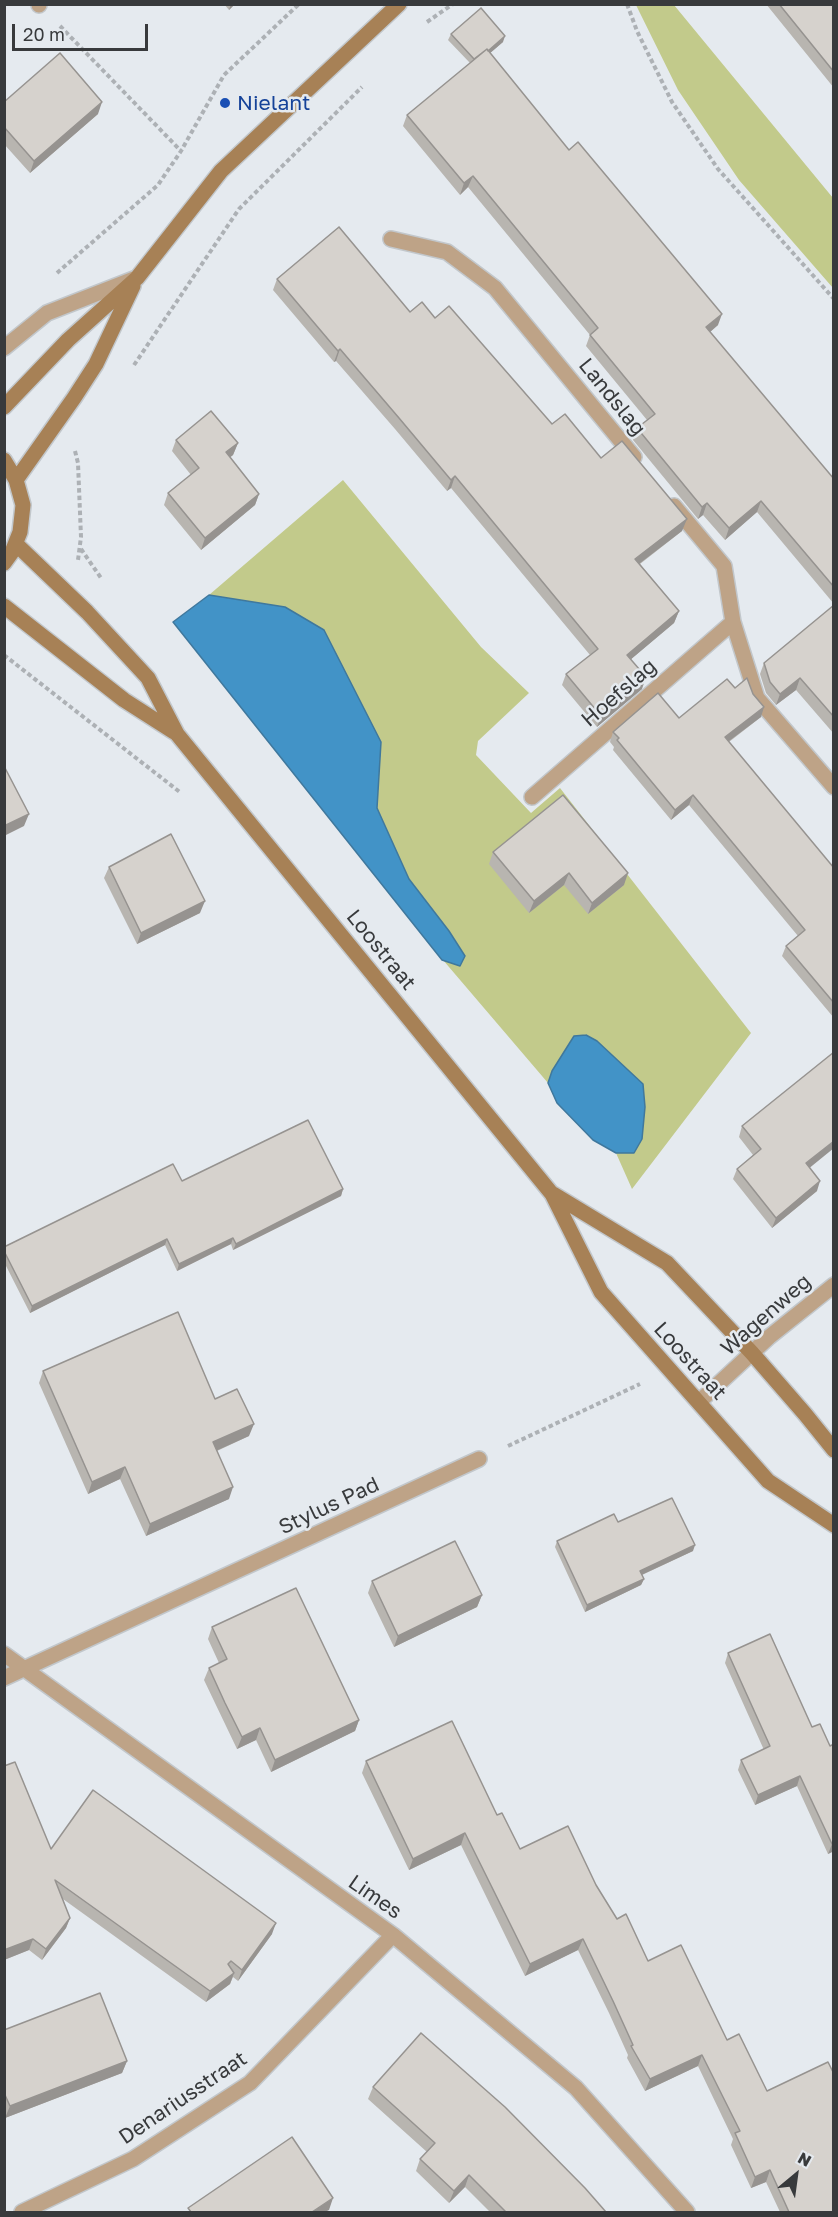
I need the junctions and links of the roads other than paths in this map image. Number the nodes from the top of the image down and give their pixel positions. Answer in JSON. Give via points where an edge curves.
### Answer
{"nodes":[{"id":1,"x":399,"y":4,"type":"edge"},
{"id":2,"x":391,"y":239,"type":"dead end"},
{"id":3,"x":137,"y":278,"type":"junction"},
{"id":4,"x":4,"y":348,"type":"edge"},
{"id":5,"x":4,"y":407,"type":"edge"},
{"id":6,"x":4,"y":460,"type":"edge"},
{"id":7,"x":640,"y":464,"type":"edge"},
{"id":8,"x":16,"y":480,"type":"junction"},
{"id":9,"x":663,"y":492,"type":"edge"},
{"id":10,"x":16,"y":544,"type":"junction"},
{"id":11,"x":4,"y":563,"type":"edge"},
{"id":12,"x":4,"y":606,"type":"edge"},
{"id":13,"x":733,"y":622,"type":"junction"},
{"id":14,"x":177,"y":734,"type":"junction"},
{"id":15,"x":834,"y":787,"type":"edge"},
{"id":16,"x":532,"y":797,"type":"dead end"},
{"id":17,"x":552,"y":1194,"type":"junction"},
{"id":18,"x":834,"y":1285,"type":"edge"},
{"id":19,"x":752,"y":1353,"type":"junction"},
{"id":20,"x":699,"y":1402,"type":"junction"},
{"id":21,"x":834,"y":1450,"type":"edge"},
{"id":22,"x":479,"y":1459,"type":"road end"},
{"id":23,"x":834,"y":1525,"type":"edge"},
{"id":24,"x":4,"y":1654,"type":"edge"},
{"id":25,"x":24,"y":1670,"type":"junction"},
{"id":26,"x":4,"y":1678,"type":"edge"},
{"id":27,"x":393,"y":1935,"type":"junction"},
{"id":28,"x":22,"y":2212,"type":"edge"},
{"id":29,"x":687,"y":2212,"type":"edge"}],
"edges":[{"from":1,"to":3,"type":"street","via":[[221,171]]},
{"from":2,"to":7,"type":"street","name":"Landslag","via":[[447,252],[495,288]]},
{"from":3,"to":4,"type":"street","via":[[46,313]]},
{"from":3,"to":5,"type":"street","via":[[68,340]]},
{"from":3,"to":8,"type":"street","via":[[96,364]]},
{"from":6,"to":8,"type":"street"},
{"from":8,"to":10,"type":"street","via":[[23,511]]},
{"from":9,"to":13,"type":"street","via":[[724,566]]},
{"from":10,"to":11,"type":"street"},
{"from":10,"to":14,"type":"street","name":"Loostraat","via":[[148,678]]},
{"from":12,"to":14,"type":"street","name":"Loostraat","via":[[124,700]]},
{"from":13,"to":15,"type":"street","via":[[757,698]]},
{"from":13,"to":16,"type":"street","name":"Hoefslag"},
{"from":14,"to":17,"type":"street","name":"Loostraat"},
{"from":17,"to":19,"type":"street","name":"Loostraat","via":[[667,1263]]},
{"from":17,"to":20,"type":"street","name":"Loostraat","via":[[601,1292]]},
{"from":18,"to":19,"type":"street","name":"Wagenweg"},
{"from":19,"to":20,"type":"street","name":"Wagenweg"},
{"from":19,"to":21,"type":"street","name":"Loostraat"},
{"from":20,"to":23,"type":"street","name":"Loostraat","via":[[768,1481]]},
{"from":22,"to":25,"type":"street","name":"Stylus Pad"},
{"from":24,"to":25,"type":"street","name":"Limes"},
{"from":25,"to":26,"type":"street","name":"Stylus Pad"},
{"from":25,"to":27,"type":"street","name":"Limes"},
{"from":27,"to":28,"type":"street","name":"Denariusstraat","via":[[250,2083],[132,2159]]},
{"from":27,"to":29,"type":"street","name":"Limes","via":[[576,2088]]}]}
